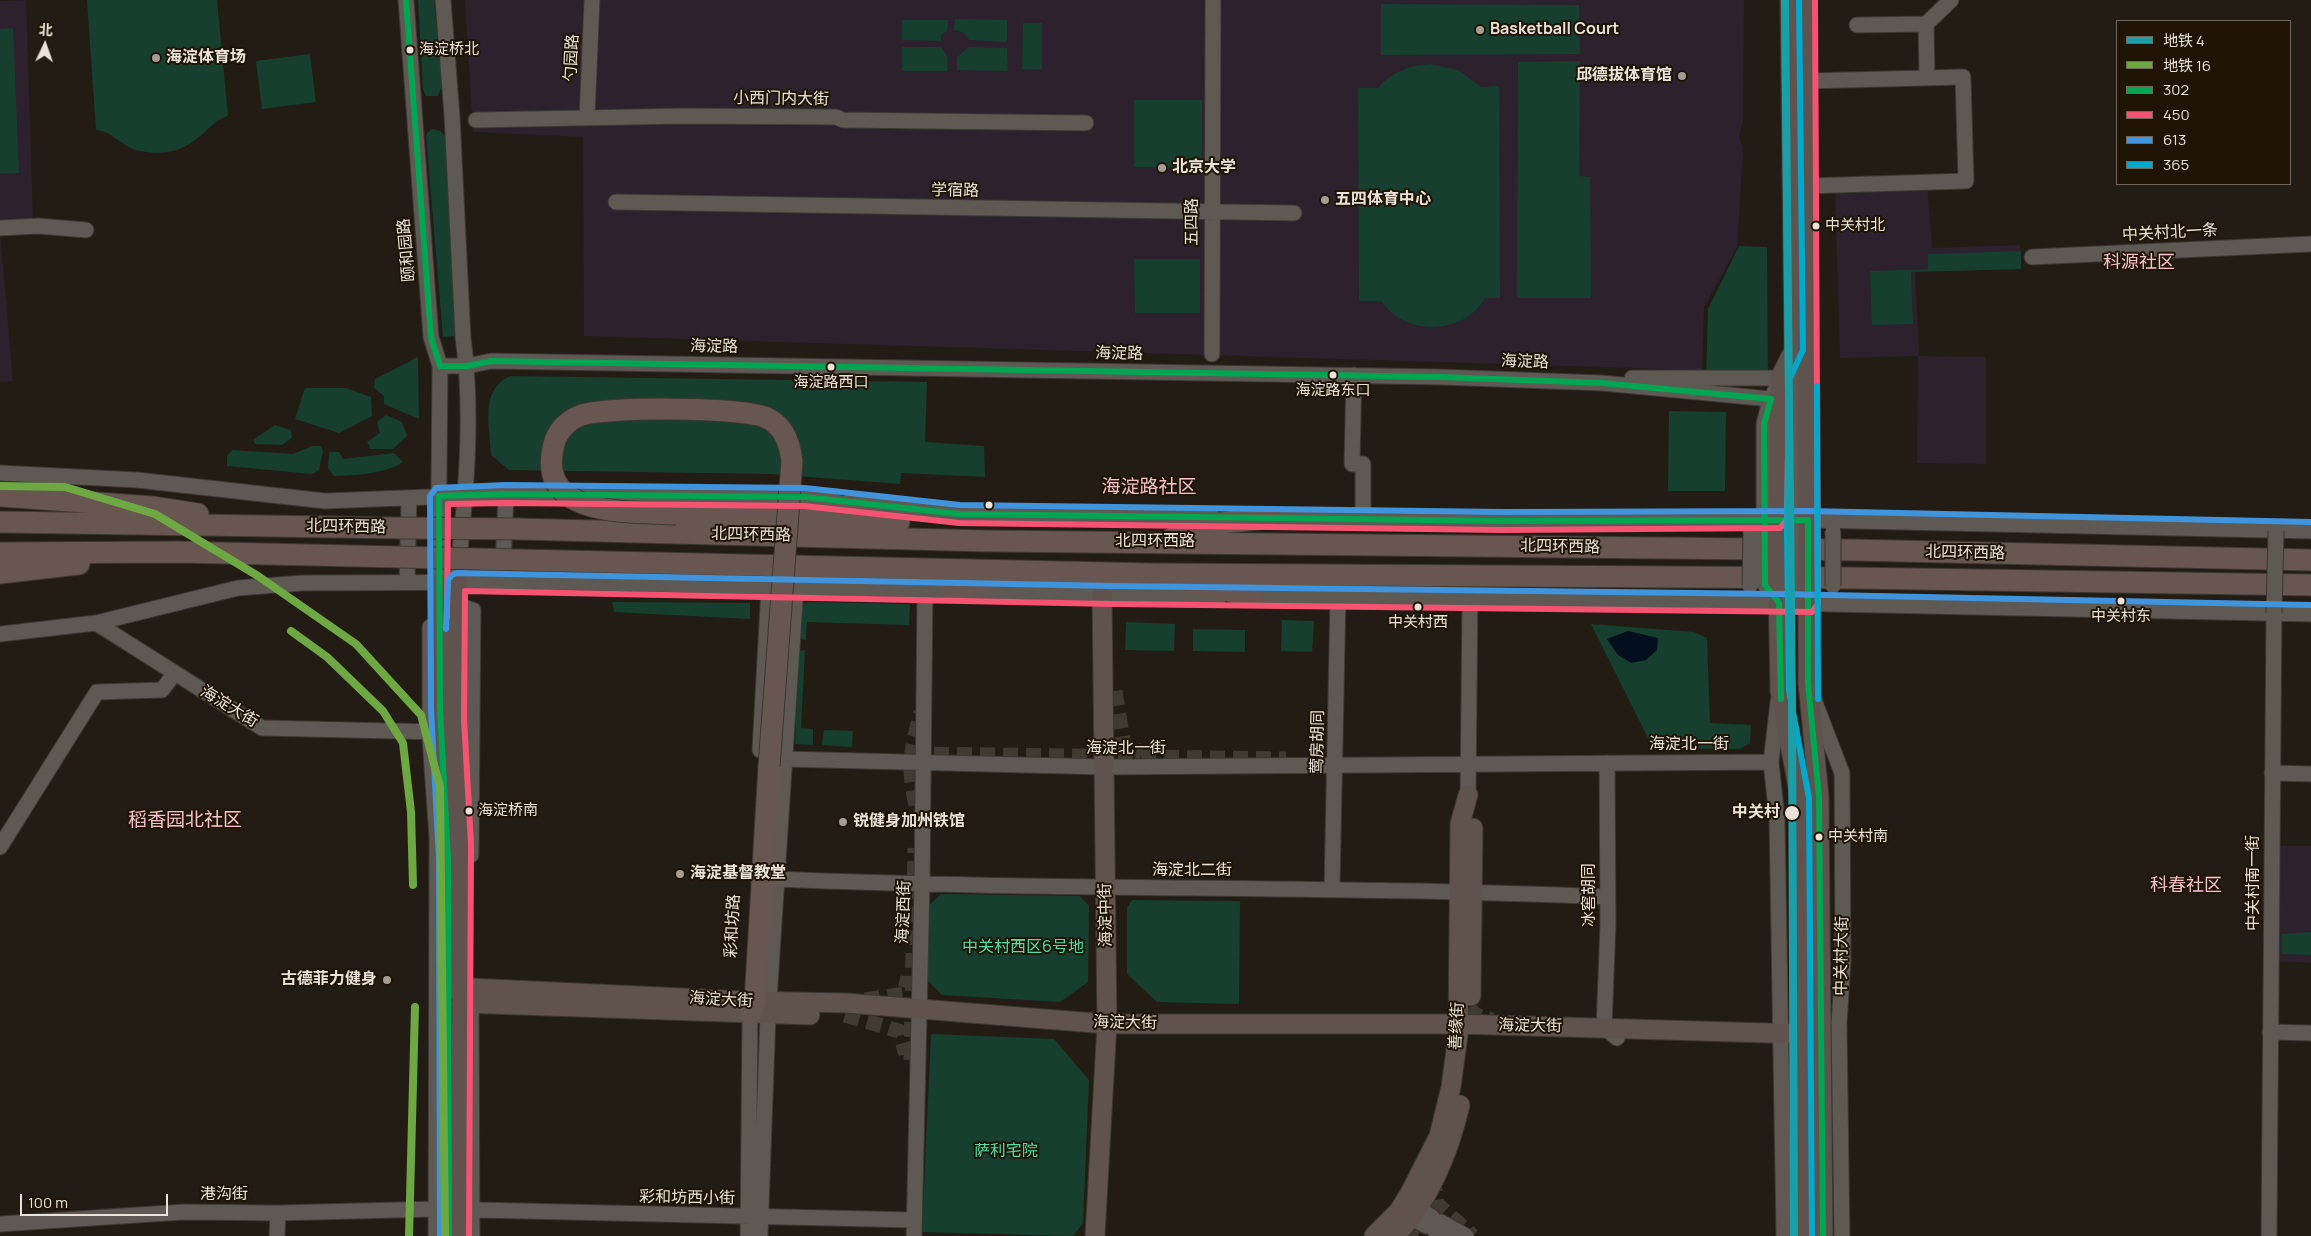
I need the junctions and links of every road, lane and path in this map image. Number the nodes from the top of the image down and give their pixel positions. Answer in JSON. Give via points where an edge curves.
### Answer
{"nodes":[{"id":1,"x":406,"y":0,"type":"edge"},
{"id":2,"x":443,"y":0,"type":"edge"},
{"id":3,"x":592,"y":0,"type":"edge"},
{"id":4,"x":1213,"y":0,"type":"edge"},
{"id":5,"x":1790,"y":0,"type":"edge"},
{"id":6,"x":1806,"y":0,"type":"edge"},
{"id":7,"x":1951,"y":0,"type":"edge"},
{"id":8,"x":1926,"y":24,"type":"junction"},
{"id":9,"x":1857,"y":25,"type":"dead end"},
{"id":10,"x":1927,"y":78,"type":"junction"},
{"id":11,"x":1807,"y":81,"type":"junction"},
{"id":12,"x":587,"y":118,"type":"junction"},
{"id":13,"x":476,"y":120,"type":"dead end"},
{"id":14,"x":1086,"y":123,"type":"dead end"},
{"id":15,"x":1807,"y":186,"type":"junction"},
{"id":16,"x":616,"y":202,"type":"dead end"},
{"id":17,"x":1210,"y":213,"type":"junction"},
{"id":18,"x":1294,"y":213,"type":"dead end"},
{"id":19,"x":0,"y":228,"type":"edge"},
{"id":20,"x":86,"y":230,"type":"dead end"},
{"id":21,"x":2311,"y":244,"type":"edge"},
{"id":22,"x":2032,"y":257,"type":"dead end"},
{"id":23,"x":1794,"y":350,"type":"junction"},
{"id":24,"x":1212,"y":354,"type":"dead end"},
{"id":25,"x":440,"y":366,"type":"junction"},
{"id":26,"x":467,"y":366,"type":"junction"},
{"id":27,"x":1354,"y":375,"type":"junction"},
{"id":28,"x":1780,"y":378,"type":"junction"},
{"id":29,"x":1602,"y":383,"type":"junction"},
{"id":30,"x":1771,"y":399,"type":"junction"},
{"id":31,"x":0,"y":472,"type":"edge"},
{"id":32,"x":506,"y":494,"type":"junction"},
{"id":33,"x":466,"y":495,"type":"junction"},
{"id":34,"x":0,"y":496,"type":"edge"},
{"id":35,"x":439,"y":496,"type":"junction"},
{"id":36,"x":409,"y":498,"type":"junction"},
{"id":37,"x":805,"y":498,"type":"junction"},
{"id":38,"x":1269,"y":518,"type":"junction"},
{"id":39,"x":1363,"y":520,"type":"junction"},
{"id":40,"x":0,"y":522,"type":"edge"},
{"id":41,"x":899,"y":522,"type":"junction"},
{"id":42,"x":1779,"y":525,"type":"junction"},
{"id":43,"x":1833,"y":526,"type":"junction"},
{"id":44,"x":275,"y":527,"type":"junction"},
{"id":45,"x":2276,"y":531,"type":"junction"},
{"id":46,"x":2311,"y":531,"type":"edge"},
{"id":47,"x":987,"y":540,"type":"junction"},
{"id":48,"x":1166,"y":541,"type":"junction"},
{"id":49,"x":177,"y":552,"type":"junction"},
{"id":50,"x":0,"y":553,"type":"edge"},
{"id":51,"x":2311,"y":560,"type":"edge"},
{"id":52,"x":1025,"y":570,"type":"junction"},
{"id":53,"x":0,"y":573,"type":"edge"},
{"id":54,"x":1154,"y":574,"type":"junction"},
{"id":55,"x":407,"y":582,"type":"junction"},
{"id":56,"x":457,"y":582,"type":"junction"},
{"id":57,"x":502,"y":582,"type":"junction"},
{"id":58,"x":438,"y":583,"type":"junction"},
{"id":59,"x":2311,"y":585,"type":"edge"},
{"id":60,"x":925,"y":590,"type":"junction"},
{"id":61,"x":952,"y":590,"type":"junction"},
{"id":62,"x":1783,"y":591,"type":"junction"},
{"id":63,"x":769,"y":592,"type":"junction"},
{"id":64,"x":795,"y":594,"type":"junction"},
{"id":65,"x":1108,"y":595,"type":"junction"},
{"id":66,"x":1253,"y":596,"type":"junction"},
{"id":67,"x":1338,"y":597,"type":"junction"},
{"id":68,"x":1470,"y":598,"type":"junction"},
{"id":69,"x":1750,"y":603,"type":"junction"},
{"id":70,"x":1833,"y":604,"type":"junction"},
{"id":71,"x":447,"y":605,"type":"junction"},
{"id":72,"x":2274,"y":613,"type":"junction"},
{"id":73,"x":2311,"y":614,"type":"edge"},
{"id":74,"x":96,"y":623,"type":"junction"},
{"id":75,"x":0,"y":634,"type":"edge"},
{"id":76,"x":174,"y":674,"type":"junction"},
{"id":77,"x":1780,"y":691,"type":"junction"},
{"id":78,"x":436,"y":732,"type":"junction"},
{"id":79,"x":1772,"y":762,"type":"junction"},
{"id":80,"x":777,"y":763,"type":"junction"},
{"id":81,"x":924,"y":763,"type":"junction"},
{"id":82,"x":1607,"y":763,"type":"junction"},
{"id":83,"x":1468,"y":764,"type":"junction"},
{"id":84,"x":1335,"y":766,"type":"junction"},
{"id":85,"x":1110,"y":767,"type":"junction"},
{"id":86,"x":2272,"y":773,"type":"junction"},
{"id":87,"x":2311,"y":774,"type":"edge"},
{"id":88,"x":1468,"y":795,"type":"joint"},
{"id":89,"x":0,"y":847,"type":"edge"},
{"id":90,"x":777,"y":879,"type":"junction"},
{"id":91,"x":922,"y":885,"type":"junction"},
{"id":92,"x":1111,"y":888,"type":"junction"},
{"id":93,"x":1332,"y":888,"type":"junction"},
{"id":94,"x":1465,"y":891,"type":"junction"},
{"id":95,"x":1608,"y":897,"type":"junction"},
{"id":96,"x":461,"y":995,"type":"junction"},
{"id":97,"x":758,"y":1007,"type":"junction"},
{"id":98,"x":919,"y":1016,"type":"junction"},
{"id":99,"x":1830,"y":1024,"type":"junction"},
{"id":100,"x":1113,"y":1030,"type":"junction"},
{"id":101,"x":1464,"y":1030,"type":"junction"},
{"id":102,"x":2270,"y":1032,"type":"junction"},
{"id":103,"x":2311,"y":1032,"type":"edge"},
{"id":104,"x":1611,"y":1033,"type":"junction"},
{"id":105,"x":1779,"y":1039,"type":"junction"},
{"id":106,"x":1803,"y":1040,"type":"junction"},
{"id":107,"x":454,"y":1209,"type":"junction"},
{"id":108,"x":278,"y":1213,"type":"junction"},
{"id":109,"x":754,"y":1217,"type":"junction"},
{"id":110,"x":1423,"y":1219,"type":"edge"},
{"id":111,"x":914,"y":1220,"type":"junction"},
{"id":112,"x":0,"y":1224,"type":"edge"},
{"id":113,"x":277,"y":1236,"type":"edge"},
{"id":114,"x":436,"y":1236,"type":"edge"},
{"id":115,"x":449,"y":1236,"type":"edge"},
{"id":116,"x":460,"y":1236,"type":"edge"},
{"id":117,"x":472,"y":1236,"type":"edge"},
{"id":118,"x":748,"y":1236,"type":"edge"},
{"id":119,"x":760,"y":1236,"type":"edge"},
{"id":120,"x":914,"y":1236,"type":"edge"},
{"id":121,"x":1095,"y":1236,"type":"edge"},
{"id":122,"x":1106,"y":1236,"type":"edge"},
{"id":123,"x":1374,"y":1236,"type":"edge"},
{"id":124,"x":1395,"y":1236,"type":"edge"},
{"id":125,"x":1466,"y":1236,"type":"edge"},
{"id":126,"x":1784,"y":1236,"type":"edge"},
{"id":127,"x":1803,"y":1236,"type":"edge"},
{"id":128,"x":1823,"y":1236,"type":"edge"},
{"id":129,"x":1842,"y":1236,"type":"edge"},
{"id":130,"x":2269,"y":1236,"type":"edge"}],
"edges":[{"from":1,"to":25,"type":"street","name":"颐和园路","via":[[422,234],[432,337]]},
{"from":2,"to":26,"type":"street"},
{"from":3,"to":12,"type":"street","name":"勺园路"},
{"from":4,"to":17,"type":"street","name":"五四路"},
{"from":5,"to":23,"type":"main road"},
{"from":6,"to":11,"type":"main road"},
{"from":7,"to":8,"type":"street"},
{"from":8,"to":9,"type":"street"},
{"from":8,"to":10,"type":"street"},
{"from":10,"to":11,"type":"street"},
{"from":10,"to":15,"type":"street","via":[[1963,77],[1966,180]]},
{"from":11,"to":15,"type":"main road"},
{"from":12,"to":13,"type":"street","name":"小西门内大街"},
{"from":12,"to":14,"type":"street","name":"小西门内大街","via":[[836,117],[896,122]]},
{"from":15,"to":42,"type":"main road"},
{"from":16,"to":17,"type":"street","name":"学宿路"},
{"from":17,"to":18,"type":"street","name":"学宿路"},
{"from":17,"to":24,"type":"street","name":"五四路"},
{"from":19,"to":20,"type":"street","via":[[38,226]]},
{"from":21,"to":22,"type":"street","name":"中关村北一条"},
{"from":23,"to":28,"type":"main road"},
{"from":23,"to":42,"type":"street"},
{"from":25,"to":26,"type":"street","name":"海淀路"},
{"from":25,"to":35,"type":"street","name":"颐和园路"},
{"from":26,"to":27,"type":"street","name":"海淀路","via":[[491,361]]},
{"from":26,"to":33,"type":"street"},
{"from":27,"to":29,"type":"street","name":"海淀路"},
{"from":27,"to":39,"type":"street","via":[[1352,464],[1363,464]]},
{"from":28,"to":29,"type":"street","via":[[1616,378]]},
{"from":28,"to":30,"type":"street"},
{"from":28,"to":42,"type":"main road"},
{"from":29,"to":30,"type":"street","name":"海淀路"},
{"from":30,"to":42,"type":"street","via":[[1764,424]]},
{"from":31,"to":36,"type":"street","name":"北四环西路","via":[[137,480],[325,501]]},
{"from":32,"to":33,"type":"street","name":"北四环西路"},
{"from":32,"to":37,"type":"street","name":"北四环西路"},
{"from":32,"to":57,"type":"street"},
{"from":33,"to":35,"type":"street","name":"北四环西路"},
{"from":33,"to":56,"type":"street"},
{"from":34,"to":44,"type":"highway","via":[[153,507]]},
{"from":35,"to":36,"type":"street","name":"北四环西路"},
{"from":35,"to":58,"type":"street","name":"颐和园路"},
{"from":36,"to":55,"type":"street"},
{"from":37,"to":38,"type":"street","name":"北四环西路","via":[[959,514]]},
{"from":37,"to":41,"type":"highway"},
{"from":38,"to":39,"type":"street","name":"北四环西路"},
{"from":38,"to":48,"type":"highway","via":[[1200,525]]},
{"from":39,"to":42,"type":"street","name":"北四环西路"},
{"from":40,"to":44,"type":"highway","name":"北四环西路"},
{"from":41,"to":47,"type":"highway"},
{"from":41,"to":80,"type":"highway","bridge":true,"via":[[677,514],[600,510],[574,500],[553,477],[552,454],[560,429],[579,416],[614,410],[747,412],[768,418],[783,430],[792,461]]},
{"from":42,"to":43,"type":"street","name":"北四环西路"},
{"from":42,"to":62,"type":"main road","name":"中关村大街","bridge":true},
{"from":42,"to":62,"type":"main road","name":"中关村大街","bridge":true},
{"from":42,"to":62,"type":"street","bridge":true},
{"from":43,"to":45,"type":"street","name":"北四环西路"},
{"from":43,"to":70,"type":"street","bridge":true},
{"from":44,"to":47,"type":"highway","name":"北四环西路","bridge":true},
{"from":45,"to":46,"type":"street","name":"北四环西路"},
{"from":45,"to":72,"type":"street","name":"中关村南一街","bridge":true},
{"from":47,"to":48,"type":"highway","name":"北四环西路"},
{"from":48,"to":51,"type":"highway","name":"北四环西路"},
{"from":49,"to":50,"type":"highway","name":"北四环西路"},
{"from":49,"to":52,"type":"highway","name":"北四环西路","bridge":true},
{"from":49,"to":53,"type":"highway"},
{"from":52,"to":54,"type":"highway","name":"北四环西路"},
{"from":52,"to":61,"type":"highway"},
{"from":54,"to":59,"type":"highway","name":"北四环西路","via":[[1852,578]]},
{"from":54,"to":66,"type":"highway"},
{"from":55,"to":58,"type":"street"},
{"from":55,"to":74,"type":"street","via":[[238,588]]},
{"from":56,"to":57,"type":"street"},
{"from":56,"to":58,"type":"street"},
{"from":56,"to":71,"type":"main road"},
{"from":57,"to":63,"type":"street"},
{"from":58,"to":71,"type":"main road"},
{"from":60,"to":61,"type":"street"},
{"from":60,"to":64,"type":"street"},
{"from":60,"to":81,"type":"street","name":"海淀西街"},
{"from":61,"to":65,"type":"street"},
{"from":62,"to":69,"type":"street"},
{"from":62,"to":69,"type":"street"},
{"from":62,"to":70,"type":"street"},
{"from":62,"to":77,"type":"main road","name":"中关村大街"},
{"from":62,"to":99,"type":"main road","name":"中关村大街","via":[[1808,683],[1819,797]]},
{"from":63,"to":64,"type":"street"},
{"from":63,"to":97,"type":"street","name":"彩和坊路"},
{"from":64,"to":80,"type":"street","name":"彩和坊路"},
{"from":65,"to":66,"type":"street"},
{"from":65,"to":85,"type":"main road","name":"海淀中街"},
{"from":66,"to":67,"type":"street"},
{"from":67,"to":68,"type":"street"},
{"from":67,"to":84,"type":"street","name":"莺房胡同"},
{"from":68,"to":69,"type":"street"},
{"from":68,"to":83,"type":"street","name":"善缘街"},
{"from":70,"to":72,"type":"street"},
{"from":71,"to":78,"type":"main road"},
{"from":71,"to":96,"type":"main road","via":[[462,844]]},
{"from":72,"to":73,"type":"street"},
{"from":72,"to":86,"type":"street","name":"中关村南一街"},
{"from":74,"to":75,"type":"street"},
{"from":74,"to":76,"type":"street","name":"海淀大街"},
{"from":76,"to":78,"type":"street","name":"海淀大街","via":[[262,728]]},
{"from":76,"to":89,"type":"street","via":[[162,690],[97,692]]},
{"from":77,"to":79,"type":"street"},
{"from":77,"to":106,"type":"main road","name":"中关村大街","via":[[1800,798]]},
{"from":78,"to":96,"type":"main road"},
{"from":78,"to":107,"type":"street","via":[[437,838]]},
{"from":79,"to":82,"type":"street","name":"海淀北一街"},
{"from":79,"to":105,"type":"street","via":[[1777,818]]},
{"from":80,"to":81,"type":"street","name":"海淀北一街"},
{"from":80,"to":90,"type":"street","name":"彩和坊路"},
{"from":80,"to":97,"type":"highway"},
{"from":81,"to":85,"type":"street","name":"海淀北一街"},
{"from":81,"to":91,"type":"street","name":"海淀西街"},
{"from":82,"to":83,"type":"street","name":"海淀北一街"},
{"from":82,"to":95,"type":"street","name":"冰窖胡同"},
{"from":83,"to":84,"type":"street","name":"海淀北一街"},
{"from":83,"to":88,"type":"street","name":"善缘街"},
{"from":84,"to":85,"type":"street","name":"海淀北一街"},
{"from":84,"to":93,"type":"street","name":"莺房胡同"},
{"from":85,"to":92,"type":"main road","name":"海淀中街"},
{"from":86,"to":87,"type":"street"},
{"from":86,"to":102,"type":"street","name":"中关村南一街"},
{"from":88,"to":94,"type":"main road","name":"善缘街","via":[[1473,824]]},
{"from":90,"to":91,"type":"street","name":"海淀北二街"},
{"from":90,"to":97,"type":"street","name":"彩和坊路"},
{"from":91,"to":92,"type":"street","name":"海淀北二街"},
{"from":91,"to":98,"type":"street","name":"海淀西街"},
{"from":92,"to":93,"type":"street","name":"海淀北二街"},
{"from":92,"to":100,"type":"main road","name":"海淀中街"},
{"from":93,"to":94,"type":"street","name":"海淀北二街"},
{"from":94,"to":95,"type":"street","name":"海淀北二街"},
{"from":94,"to":101,"type":"main road","name":"善缘街"},
{"from":95,"to":104,"type":"street","name":"冰窖胡同"},
{"from":96,"to":97,"type":"main road","name":"海淀大街"},
{"from":96,"to":107,"type":"main road"},
{"from":97,"to":98,"type":"main road","name":"海淀大街","via":[[846,1003]]},
{"from":97,"to":109,"type":"street","name":"彩和坊路"},
{"from":98,"to":100,"type":"main road","name":"海淀大街"},
{"from":98,"to":111,"type":"street","name":"海淀西街"},
{"from":99,"to":128,"type":"main road","name":"中关村大街"},
{"from":99,"to":129,"type":"street","name":"中关村大街"},
{"from":100,"to":101,"type":"main road","name":"海淀大街"},
{"from":100,"to":121,"type":"main road","name":"海淀中街"},
{"from":100,"to":122,"type":"main road","name":"海淀中街"},
{"from":101,"to":104,"type":"main road","name":"海淀大街"},
{"from":101,"to":110,"type":"main road","name":"善缘街","via":[[1464,1086],[1452,1140]]},
{"from":102,"to":103,"type":"street"},
{"from":102,"to":130,"type":"street","name":"中关村南一街"},
{"from":104,"to":105,"type":"main road","name":"海淀大街"},
{"from":105,"to":106,"type":"main road","name":"海淀大街"},
{"from":105,"to":126,"type":"street"},
{"from":106,"to":127,"type":"main road","name":"中关村大街"},
{"from":107,"to":108,"type":"street","name":"港沟街"},
{"from":107,"to":109,"type":"street","name":"彩和坊西小街"},
{"from":107,"to":114,"type":"street"},
{"from":107,"to":115,"type":"main road"},
{"from":107,"to":116,"type":"main road"},
{"from":107,"to":117,"type":"street"},
{"from":108,"to":112,"type":"street","name":"港沟街","via":[[184,1212]]},
{"from":108,"to":113,"type":"street"},
{"from":109,"to":111,"type":"street","name":"彩和坊西小街"},
{"from":109,"to":118,"type":"street","name":"彩和坊路"},
{"from":109,"to":119,"type":"street","name":"彩和坊路"},
{"from":110,"to":123,"type":"main road","name":"善缘街"},
{"from":110,"to":124,"type":"main road","name":"善缘街"},
{"from":110,"to":125,"type":"street"},
{"from":111,"to":120,"type":"street","name":"海淀西街"}]}
